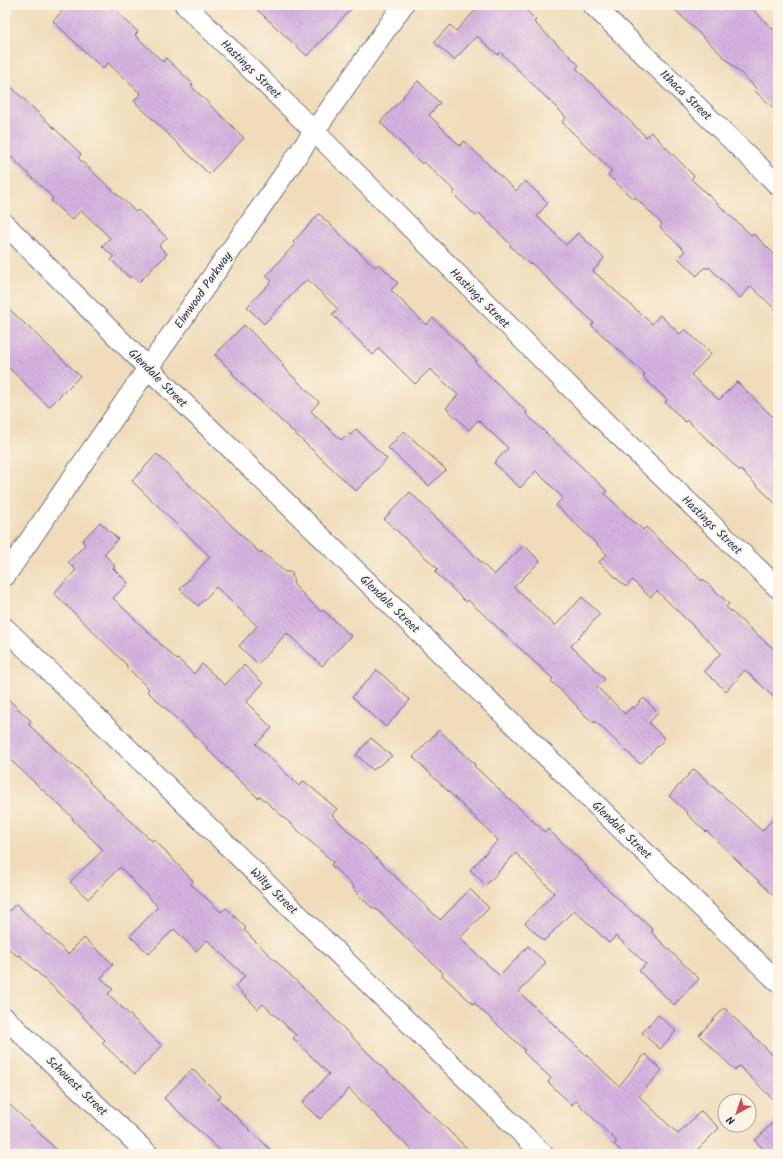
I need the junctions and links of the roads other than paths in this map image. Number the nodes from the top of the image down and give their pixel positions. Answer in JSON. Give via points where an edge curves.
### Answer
{"nodes":[{"id":1,"x":185,"y":5,"type":"edge"},
{"id":2,"x":403,"y":5,"type":"edge"},
{"id":3,"x":594,"y":5,"type":"edge"},
{"id":4,"x":314,"y":131,"type":"junction"},
{"id":5,"x":778,"y":184,"type":"edge"},
{"id":6,"x":5,"y":224,"type":"edge"},
{"id":7,"x":148,"y":368,"type":"junction"},
{"id":8,"x":5,"y":576,"type":"edge"},
{"id":9,"x":778,"y":588,"type":"edge"},
{"id":10,"x":5,"y":628,"type":"edge"},
{"id":11,"x":778,"y":982,"type":"edge"},
{"id":12,"x":5,"y":1018,"type":"edge"},
{"id":13,"x":148,"y":1154,"type":"edge"},
{"id":14,"x":543,"y":1154,"type":"edge"}],
"edges":[{"from":1,"to":4,"type":"street","name":"Hastings Street"},
{"from":2,"to":4,"type":"street","name":"Elmwood Parkway"},
{"from":3,"to":5,"type":"street","name":"Ithaca Street"},
{"from":4,"to":7,"type":"street","name":"Elmwood Parkway"},
{"from":4,"to":9,"type":"street","name":"Hastings Street","via":[[607,424]]},
{"from":6,"to":7,"type":"street","name":"Glendale Street"},
{"from":7,"to":8,"type":"street","name":"Elmwood Parkway"},
{"from":7,"to":11,"type":"street","name":"Glendale Street"},
{"from":10,"to":14,"type":"street","name":"Wilty Street"},
{"from":12,"to":13,"type":"street","name":"Schouest Street"}]}
